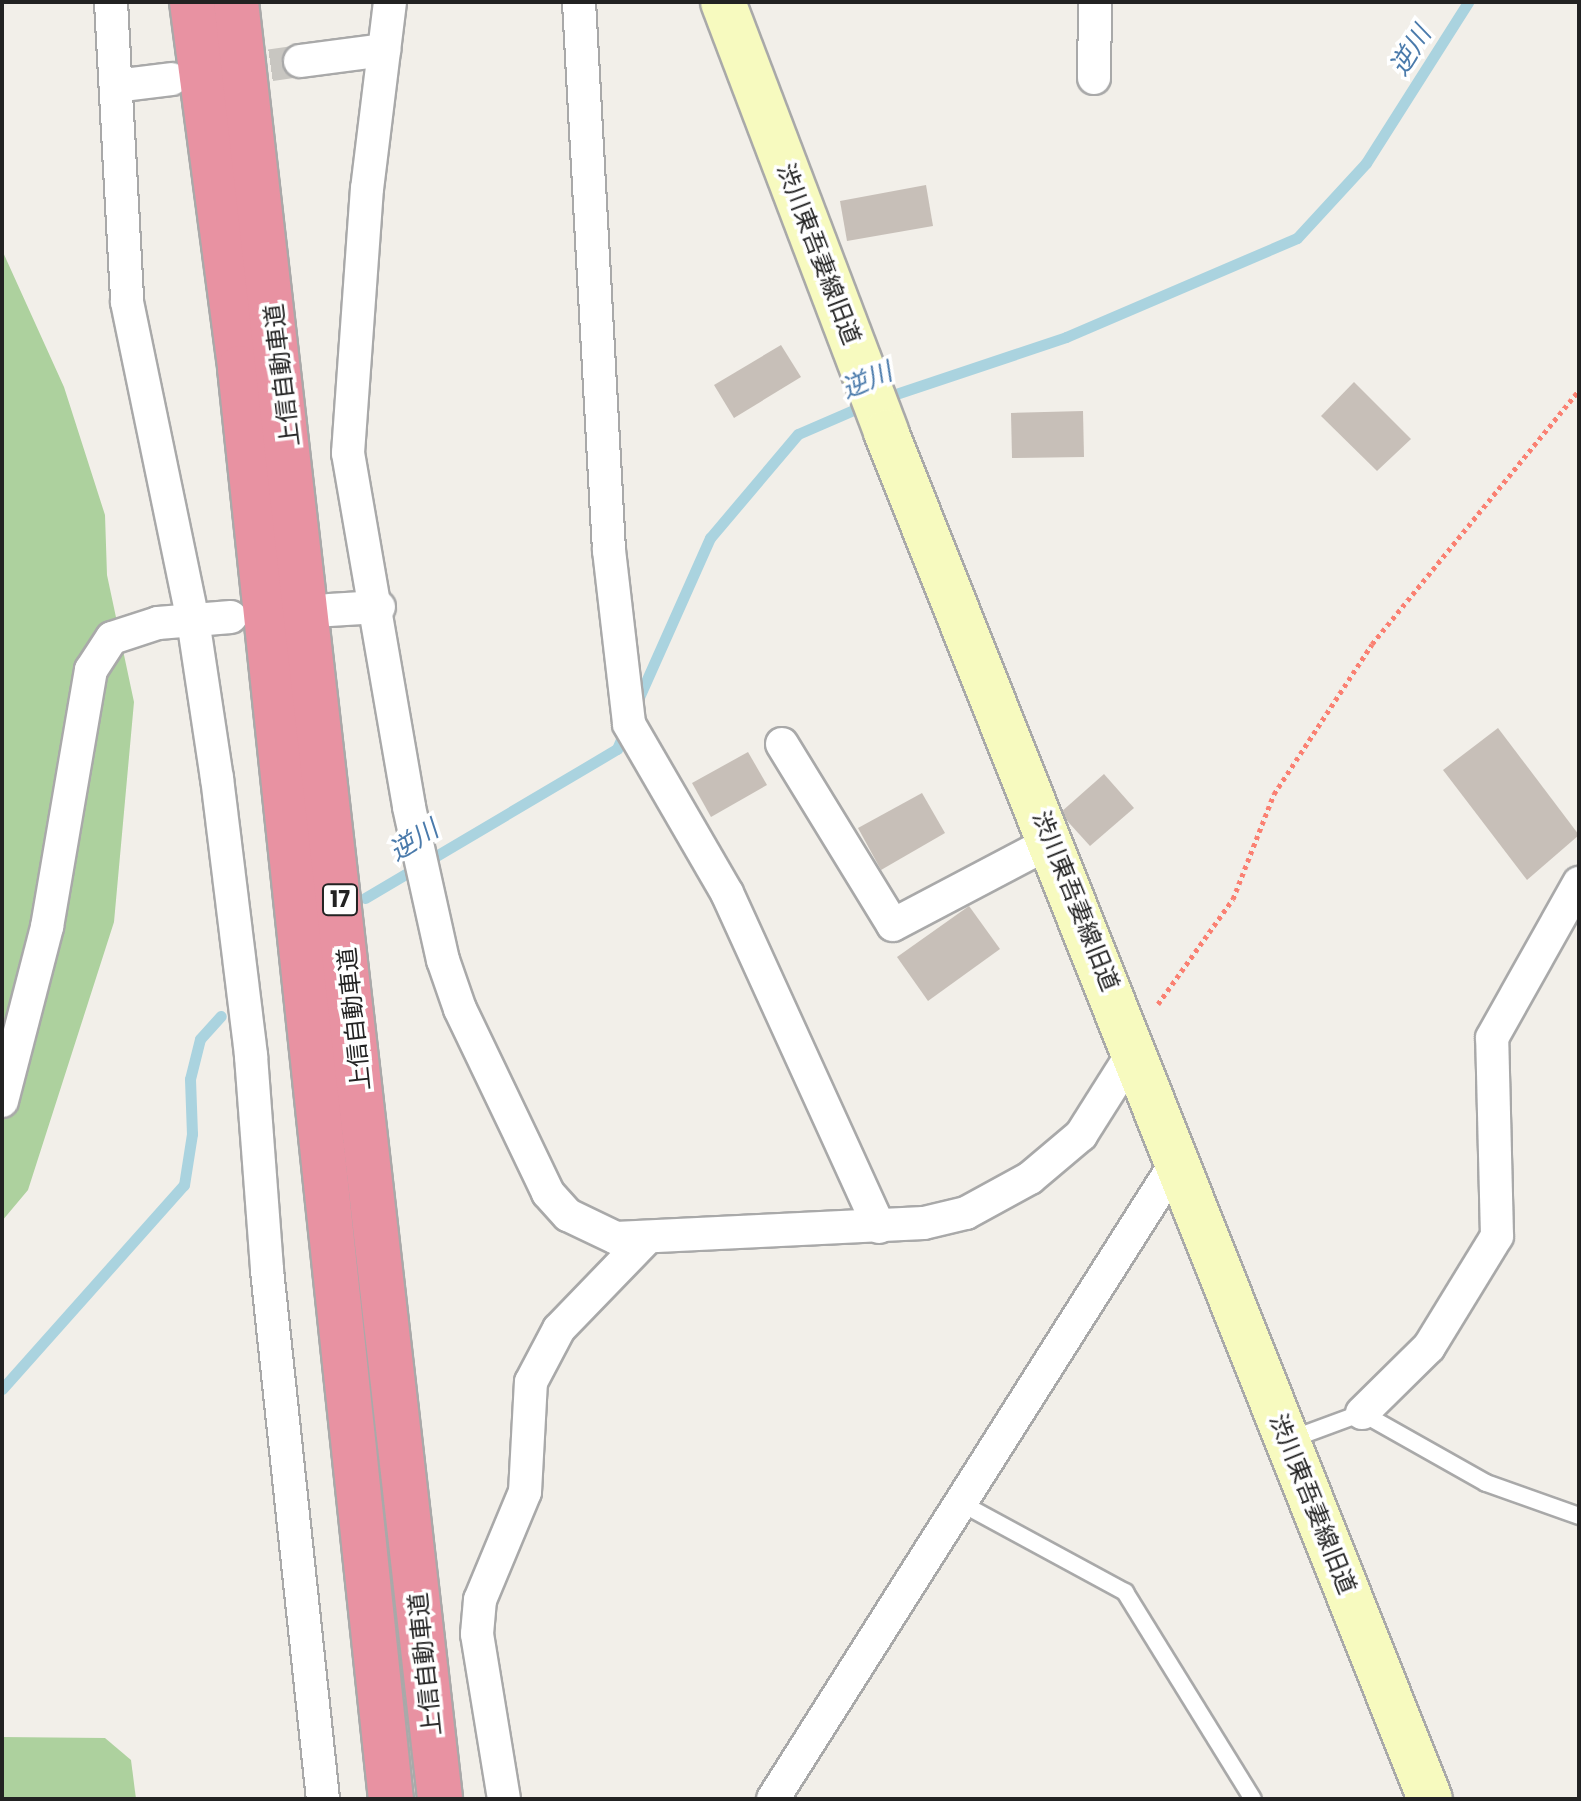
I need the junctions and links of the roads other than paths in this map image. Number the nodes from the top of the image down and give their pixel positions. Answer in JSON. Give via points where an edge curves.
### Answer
{"nodes":[{"id":1,"x":111,"y":2,"type":"edge"},
{"id":2,"x":192,"y":2,"type":"edge"},
{"id":3,"x":236,"y":2,"type":"edge"},
{"id":4,"x":390,"y":2,"type":"edge"},
{"id":5,"x":579,"y":2,"type":"edge"},
{"id":6,"x":723,"y":2,"type":"edge"},
{"id":7,"x":1095,"y":2,"type":"edge"},
{"id":8,"x":384,"y":50,"type":"junction"},
{"id":9,"x":300,"y":61,"type":"tunnel mouth"},
{"id":10,"x":1094,"y":78,"type":"dead end"},
{"id":11,"x":172,"y":79,"type":"dead end"},
{"id":12,"x":116,"y":86,"type":"junction"},
{"id":13,"x":379,"y":607,"type":"junction"},
{"id":14,"x":329,"y":610,"type":"dead end"},
{"id":15,"x":231,"y":617,"type":"dead end"},
{"id":16,"x":193,"y":620,"type":"junction"},
{"id":17,"x":782,"y":744,"type":"dead end"},
{"id":18,"x":1052,"y":841,"type":"junction"},
{"id":19,"x":1579,"y":883,"type":"edge"},
{"id":20,"x":1136,"y":1048,"type":"junction"},
{"id":21,"x":2,"y":1101,"type":"edge"},
{"id":22,"x":1179,"y":1158,"type":"junction"},
{"id":23,"x":879,"y":1227,"type":"junction"},
{"id":24,"x":646,"y":1239,"type":"junction"},
{"id":25,"x":1362,"y":1413,"type":"junction"},
{"id":26,"x":1288,"y":1440,"type":"junction"},
{"id":27,"x":961,"y":1503,"type":"junction"},
{"id":28,"x":1579,"y":1516,"type":"edge"},
{"id":29,"x":323,"y":1799,"type":"edge"},
{"id":30,"x":391,"y":1799,"type":"edge"},
{"id":31,"x":440,"y":1799,"type":"edge"},
{"id":32,"x":504,"y":1799,"type":"edge"},
{"id":33,"x":773,"y":1799,"type":"edge"},
{"id":34,"x":1253,"y":1799,"type":"edge"},
{"id":35,"x":1430,"y":1799,"type":"edge"}],
"edges":[{"from":1,"to":12,"type":"street"},
{"from":2,"to":30,"type":"highway","name":"上信自動車道","number":"17","via":[[240,368]]},
{"from":3,"to":31,"type":"highway","name":"上信自動車道","number":"17"},
{"from":4,"to":8,"type":"street"},
{"from":5,"to":23,"type":"street","via":[[609,550],[629,724],[727,893]]},
{"from":6,"to":18,"type":"street","name":"渋川東吾妻線旧道","via":[[879,412]]},
{"from":7,"to":10,"type":"street"},
{"from":8,"to":9,"type":"street"},
{"from":8,"to":13,"type":"street","via":[[348,453]]},
{"from":11,"to":12,"type":"street"},
{"from":12,"to":16,"type":"street","via":[[117,210],[127,302]]},
{"from":13,"to":14,"type":"street"},
{"from":13,"to":24,"type":"street","via":[[426,890],[460,1009],[548,1193],[594,1229]]},
{"from":15,"to":16,"type":"street"},
{"from":16,"to":21,"type":"street","via":[[158,623],[112,638],[91,670],[47,927]]},
{"from":16,"to":29,"type":"street","via":[[251,1056],[267,1270]]},
{"from":17,"to":18,"type":"street","via":[[893,925]]},
{"from":18,"to":20,"type":"street","name":"渋川東吾妻線旧道"},
{"from":19,"to":25,"type":"street","via":[[1492,1038],[1497,1236],[1429,1347]]},
{"from":20,"to":22,"type":"street","name":"渋川東吾妻線旧道"},
{"from":20,"to":23,"type":"street","via":[[1081,1135],[1030,1178],[966,1213]]},
{"from":22,"to":26,"type":"street","name":"渋川東吾妻線旧道"},
{"from":22,"to":27,"type":"street"},
{"from":23,"to":24,"type":"street"},
{"from":24,"to":32,"type":"street","via":[[559,1329],[531,1382],[525,1492],[480,1600],[477,1634]]},
{"from":25,"to":26,"type":"lane"},
{"from":25,"to":28,"type":"lane","via":[[1486,1483]]},
{"from":26,"to":35,"type":"street","name":"渋川東吾妻線旧道"},
{"from":27,"to":33,"type":"street"},
{"from":27,"to":34,"type":"lane","via":[[1125,1592]]}]}
